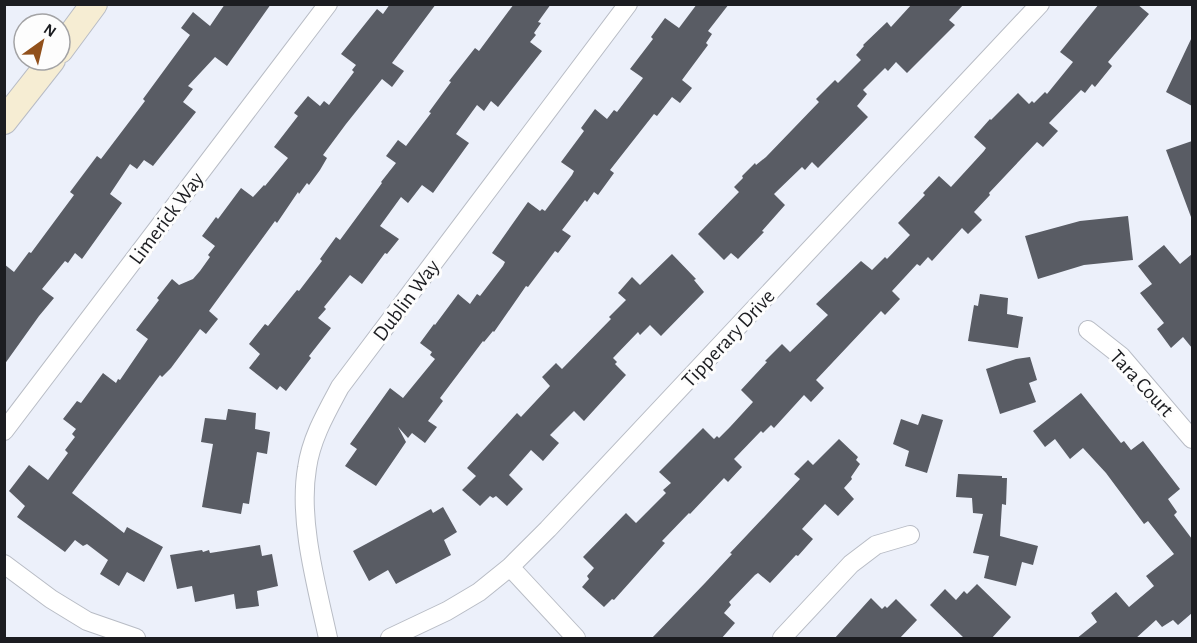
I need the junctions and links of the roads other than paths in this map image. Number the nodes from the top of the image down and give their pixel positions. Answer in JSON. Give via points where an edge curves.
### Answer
{"nodes":[{"id":1,"x":94,"y":4,"type":"edge"},
{"id":2,"x":328,"y":4,"type":"edge"},
{"id":3,"x":628,"y":4,"type":"edge"},
{"id":4,"x":1040,"y":4,"type":"edge"},
{"id":5,"x":72,"y":34,"type":"edge"},
{"id":6,"x":43,"y":72,"type":"edge"},
{"id":7,"x":4,"y":121,"type":"edge"},
{"id":8,"x":1088,"y":330,"type":"dead end"},
{"id":9,"x":4,"y":431,"type":"edge"},
{"id":10,"x":1192,"y":439,"type":"edge"},
{"id":11,"x":910,"y":535,"type":"dead end"},
{"id":12,"x":4,"y":564,"type":"edge"},
{"id":13,"x":510,"y":567,"type":"junction"},
{"id":14,"x":130,"y":638,"type":"edge"},
{"id":15,"x":328,"y":639,"type":"edge"},
{"id":16,"x":390,"y":639,"type":"edge"},
{"id":17,"x":576,"y":639,"type":"edge"},
{"id":18,"x":782,"y":639,"type":"edge"}],
"edges":[{"from":1,"to":5,"type":"main road"},
{"from":2,"to":9,"type":"street","name":"Limerick Way"},
{"from":3,"to":15,"type":"street","name":"Dublin Way","via":[[340,387],[320,423],[307,468],[304,505]]},
{"from":4,"to":13,"type":"street","name":"Tipperary Drive"},
{"from":6,"to":7,"type":"main road"},
{"from":8,"to":10,"type":"street","name":"Tara Court","via":[[1121,356]]},
{"from":11,"to":18,"type":"street","via":[[876,545],[851,564]]},
{"from":12,"to":14,"type":"street","via":[[87,621]]},
{"from":13,"to":16,"type":"street","name":"Tipperary Drive","via":[[479,592]]},
{"from":13,"to":17,"type":"street"}]}
